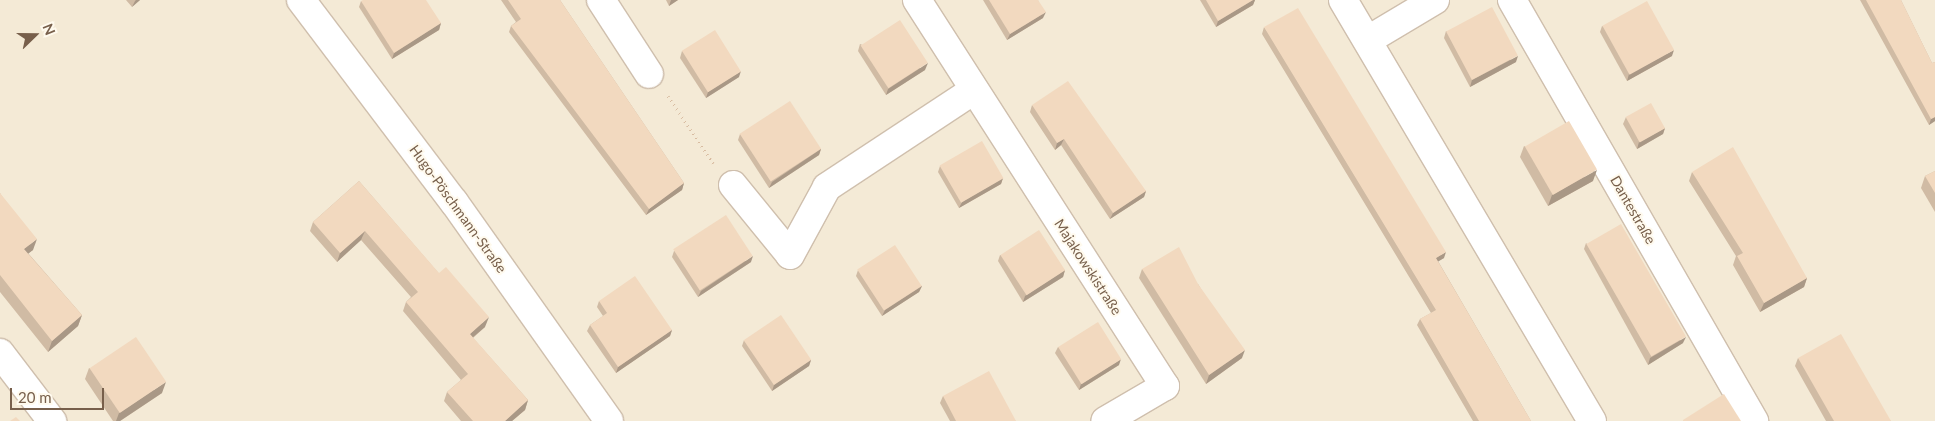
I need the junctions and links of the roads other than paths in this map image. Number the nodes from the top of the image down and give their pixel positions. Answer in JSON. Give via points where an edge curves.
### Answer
{"nodes":[{"id":1,"x":301,"y":0,"type":"edge"},
{"id":2,"x":600,"y":0,"type":"edge"},
{"id":3,"x":917,"y":0,"type":"edge"},
{"id":4,"x":1343,"y":0,"type":"edge"},
{"id":5,"x":1435,"y":0,"type":"edge"},
{"id":6,"x":1512,"y":0,"type":"edge"},
{"id":7,"x":1368,"y":40,"type":"junction"},
{"id":8,"x":649,"y":74,"type":"road end"},
{"id":9,"x":974,"y":90,"type":"junction"},
{"id":10,"x":733,"y":185,"type":"road end"},
{"id":11,"x":0,"y":353,"type":"edge"},
{"id":12,"x":52,"y":421,"type":"edge"},
{"id":13,"x":609,"y":421,"type":"edge"},
{"id":14,"x":1105,"y":421,"type":"edge"},
{"id":15,"x":1592,"y":421,"type":"edge"},
{"id":16,"x":1754,"y":421,"type":"edge"}],
"edges":[{"from":1,"to":13,"type":"street","name":"Hugo-Pöschmann-Straße","via":[[454,202]]},
{"from":2,"to":8,"type":"street"},
{"from":3,"to":9,"type":"street","name":"Majakowskistraße"},
{"from":4,"to":7,"type":"street"},
{"from":5,"to":7,"type":"street"},
{"from":6,"to":16,"type":"street","name":"Dantestraße"},
{"from":7,"to":15,"type":"street"},
{"from":9,"to":10,"type":"street","via":[[827,187],[790,255]]},
{"from":9,"to":14,"type":"street","name":"Majakowskistraße","via":[[1165,386]]},
{"from":11,"to":12,"type":"street"}]}
